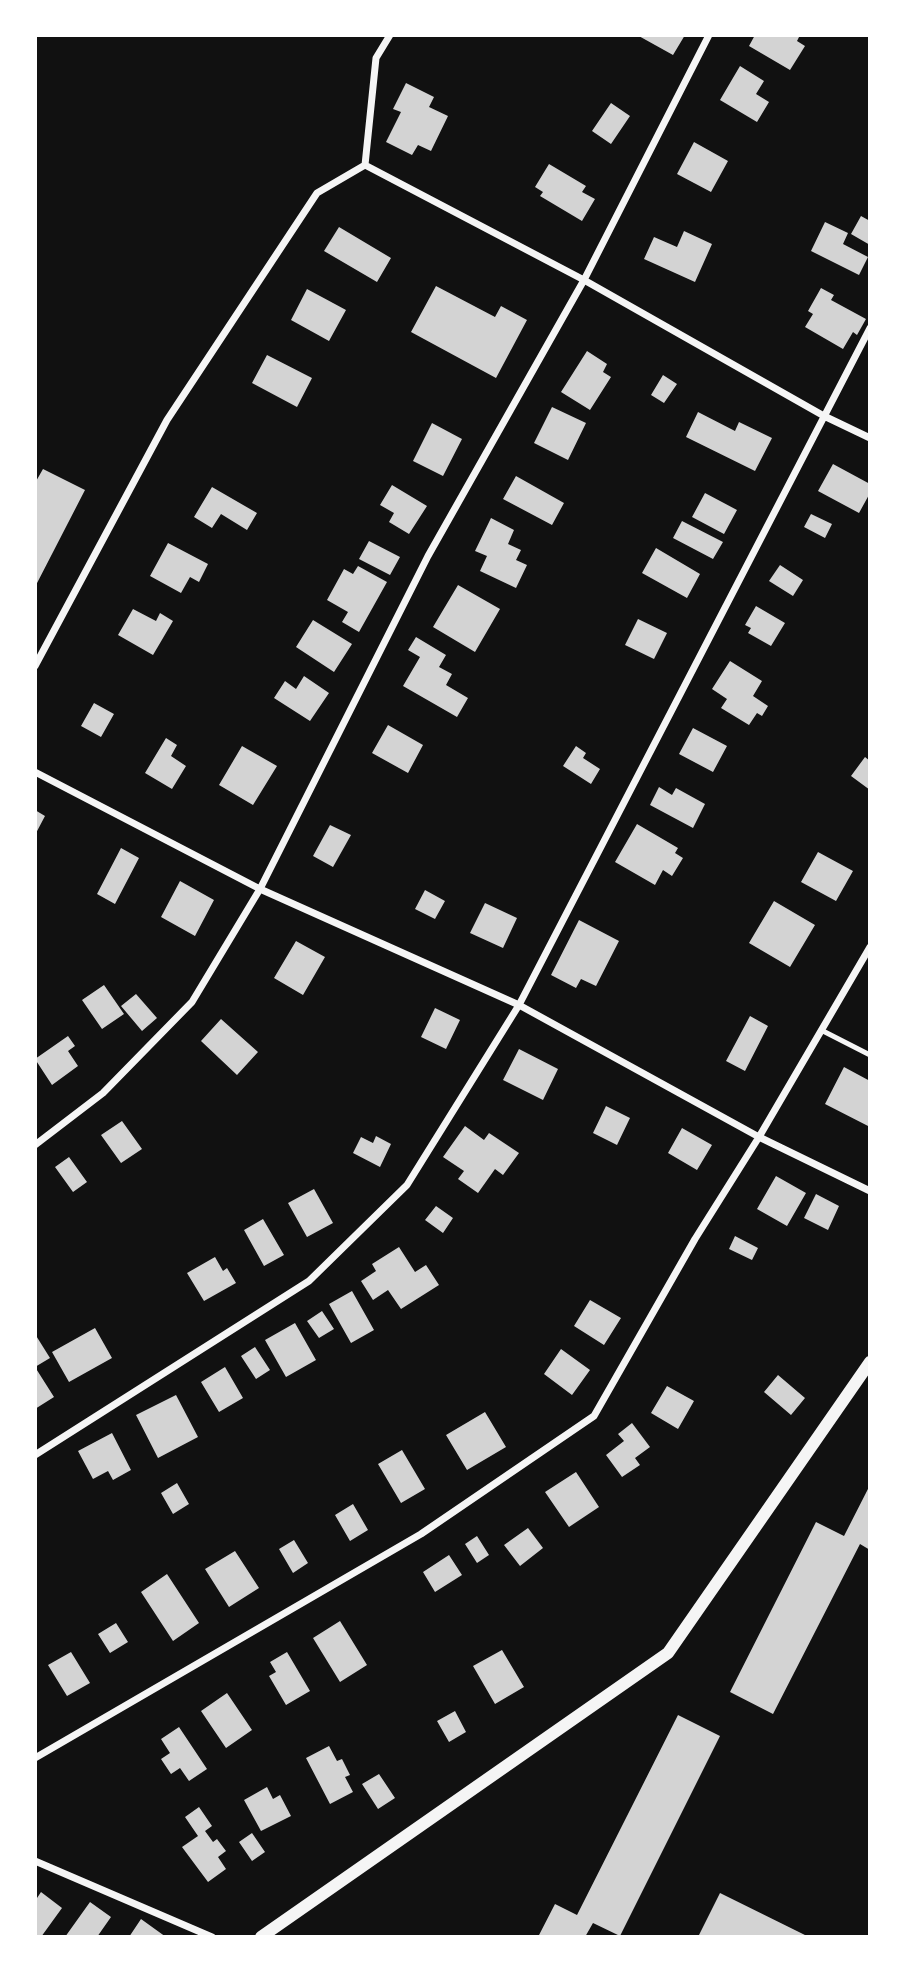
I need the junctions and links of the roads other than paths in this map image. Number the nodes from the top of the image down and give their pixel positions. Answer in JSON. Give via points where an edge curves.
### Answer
{"nodes":[{"id":1,"x":390,"y":35,"type":"edge"},
{"id":2,"x":709,"y":35,"type":"edge"},
{"id":3,"x":365,"y":165,"type":"junction"},
{"id":4,"x":584,"y":280,"type":"junction"},
{"id":5,"x":870,"y":328,"type":"edge"},
{"id":6,"x":824,"y":416,"type":"junction"},
{"id":7,"x":870,"y":438,"type":"edge"},
{"id":8,"x":35,"y":666,"type":"edge"},
{"id":9,"x":35,"y":772,"type":"edge"},
{"id":10,"x":260,"y":889,"type":"junction"},
{"id":11,"x":870,"y":947,"type":"edge"},
{"id":12,"x":519,"y":1005,"type":"junction"},
{"id":13,"x":821,"y":1030,"type":"junction"},
{"id":14,"x":870,"y":1055,"type":"edge"},
{"id":15,"x":759,"y":1137,"type":"junction"},
{"id":16,"x":35,"y":1145,"type":"edge"},
{"id":17,"x":870,"y":1191,"type":"edge"},
{"id":18,"x":870,"y":1362,"type":"edge"},
{"id":19,"x":35,"y":1455,"type":"edge"},
{"id":20,"x":35,"y":1759,"type":"edge"},
{"id":21,"x":35,"y":1861,"type":"edge"},
{"id":22,"x":212,"y":1937,"type":"edge"},
{"id":23,"x":261,"y":1937,"type":"edge"}],
"edges":[{"from":1,"to":3,"type":"street","via":[[376,58]]},
{"from":2,"to":4,"type":"street"},
{"from":3,"to":4,"type":"street"},
{"from":3,"to":8,"type":"street","via":[[317,193],[167,421]]},
{"from":4,"to":6,"type":"street"},
{"from":4,"to":10,"type":"street","via":[[428,556]]},
{"from":5,"to":6,"type":"street"},
{"from":6,"to":7,"type":"street"},
{"from":6,"to":12,"type":"street"},
{"from":9,"to":10,"type":"street"},
{"from":10,"to":12,"type":"street"},
{"from":10,"to":16,"type":"street","via":[[192,1003],[103,1093]]},
{"from":11,"to":13,"type":"street"},
{"from":12,"to":15,"type":"street"},
{"from":12,"to":19,"type":"street","via":[[407,1185],[309,1280]]},
{"from":13,"to":14,"type":"lane"},
{"from":13,"to":15,"type":"street"},
{"from":15,"to":17,"type":"street"},
{"from":15,"to":20,"type":"street","via":[[594,1416],[421,1534]]},
{"from":18,"to":23,"type":"street","via":[[668,1653]]},
{"from":21,"to":22,"type":"street"}]}
